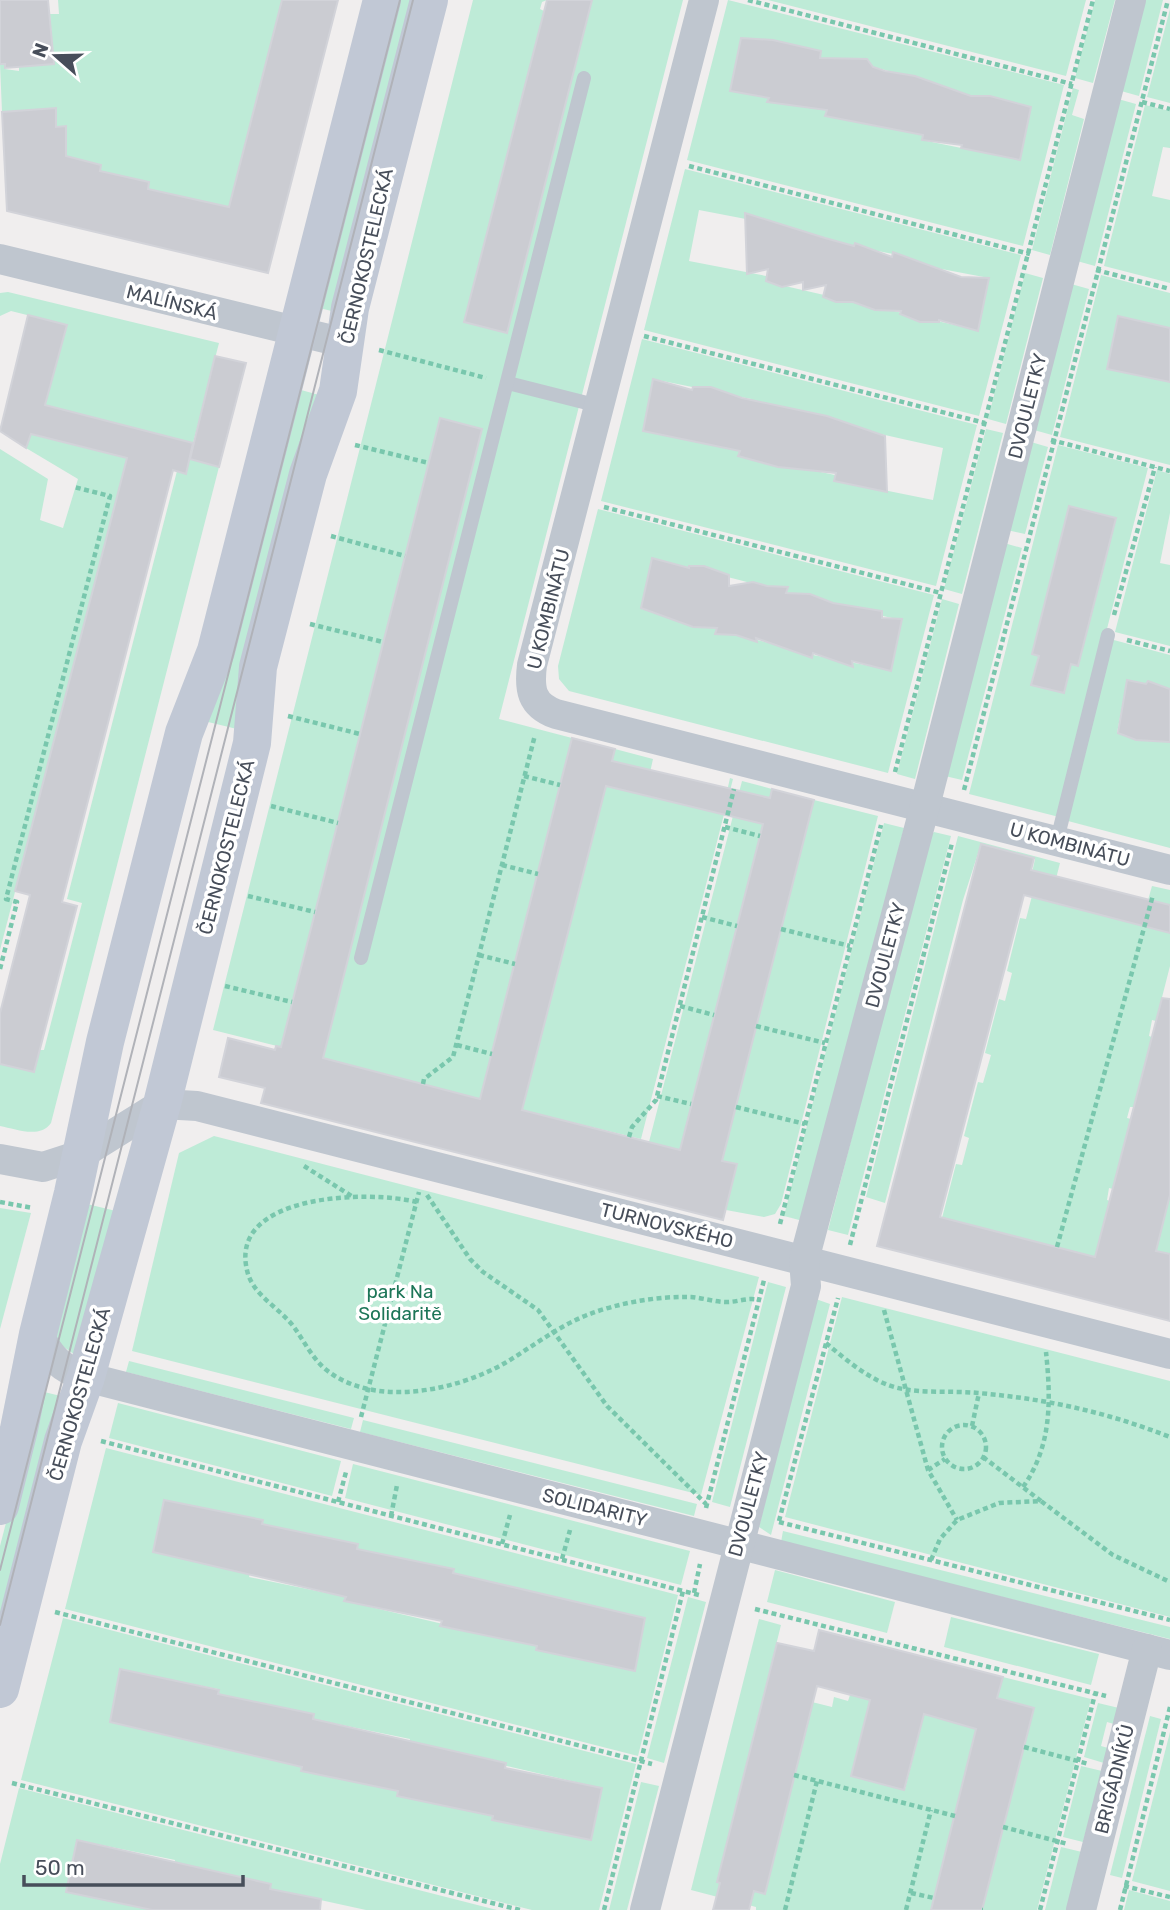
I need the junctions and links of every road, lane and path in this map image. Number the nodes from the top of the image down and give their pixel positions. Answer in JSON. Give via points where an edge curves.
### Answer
{"nodes":[{"id":1,"x":382,"y":0,"type":"edge"},
{"id":2,"x":429,"y":0,"type":"edge"},
{"id":3,"x":704,"y":0,"type":"edge"},
{"id":4,"x":748,"y":0,"type":"edge"},
{"id":5,"x":1093,"y":0,"type":"edge"},
{"id":6,"x":1131,"y":0,"type":"edge"},
{"id":7,"x":1168,"y":0,"type":"edge"},
{"id":8,"x":584,"y":78,"type":"dead end"},
{"id":9,"x":1071,"y":83,"type":"junction"},
{"id":10,"x":1107,"y":93,"type":"junction"},
{"id":11,"x":1142,"y":102,"type":"junction"},
{"id":12,"x":1170,"y":109,"type":"edge"},
{"id":13,"x":664,"y":160,"type":"junction"},
{"id":14,"x":1028,"y":253,"type":"junction"},
{"id":15,"x":0,"y":259,"type":"edge"},
{"id":16,"x":1064,"y":263,"type":"junction"},
{"id":17,"x":1097,"y":271,"type":"junction"},
{"id":18,"x":1170,"y":289,"type":"edge"},
{"id":19,"x":620,"y":330,"type":"junction"},
{"id":20,"x":298,"y":332,"type":"junction"},
{"id":21,"x":362,"y":347,"type":"junction"},
{"id":22,"x":509,"y":383,"type":"junction"},
{"id":23,"x":599,"y":406,"type":"junction"},
{"id":24,"x":984,"y":423,"type":"junction"},
{"id":25,"x":1020,"y":433,"type":"junction"},
{"id":26,"x":1054,"y":441,"type":"junction"},
{"id":27,"x":353,"y":444,"type":"dead end"},
{"id":28,"x":429,"y":463,"type":"dead end"},
{"id":29,"x":1155,"y":467,"type":"junction"},
{"id":30,"x":1170,"y":471,"type":"edge"},
{"id":31,"x":74,"y":487,"type":"dead end"},
{"id":32,"x":576,"y":500,"type":"junction"},
{"id":33,"x":331,"y":537,"type":"dead end"},
{"id":34,"x":405,"y":556,"type":"dead end"},
{"id":35,"x":941,"y":593,"type":"junction"},
{"id":36,"x":310,"y":624,"type":"dead end"},
{"id":37,"x":1108,"y":635,"type":"junction"},
{"id":38,"x":383,"y":642,"type":"dead end"},
{"id":39,"x":1170,"y":651,"type":"edge"},
{"id":40,"x":288,"y":716,"type":"dead end"},
{"id":41,"x":537,"y":725,"type":"dead end"},
{"id":42,"x":360,"y":734,"type":"dead end"},
{"id":43,"x":524,"y":776,"type":"junction"},
{"id":44,"x":738,"y":777,"type":"dead end"},
{"id":45,"x":894,"y":778,"type":"dead end"},
{"id":46,"x":560,"y":785,"type":"dead end"},
{"id":47,"x":962,"y":801,"type":"dead end"},
{"id":48,"x":265,"y":805,"type":"dead end"},
{"id":49,"x":925,"y":806,"type":"junction"},
{"id":50,"x":883,"y":814,"type":"dead end"},
{"id":51,"x":338,"y":823,"type":"dead end"},
{"id":52,"x":725,"y":827,"type":"junction"},
{"id":53,"x":955,"y":833,"type":"dead end"},
{"id":54,"x":760,"y":836,"type":"dead end"},
{"id":55,"x":1057,"y":840,"type":"junction"},
{"id":56,"x":502,"y":864,"type":"junction"},
{"id":57,"x":538,"y":874,"type":"dead end"},
{"id":58,"x":1163,"y":877,"type":"edge"},
{"id":59,"x":242,"y":894,"type":"dead end"},
{"id":60,"x":315,"y":912,"type":"dead end"},
{"id":61,"x":702,"y":917,"type":"junction"},
{"id":62,"x":737,"y":926,"type":"dead end"},
{"id":63,"x":781,"y":929,"type":"dead end"},
{"id":64,"x":850,"y":946,"type":"junction"},
{"id":65,"x":479,"y":955,"type":"junction"},
{"id":66,"x":361,"y":958,"type":"dead end"},
{"id":67,"x":515,"y":964,"type":"dead end"},
{"id":68,"x":0,"y":969,"type":"edge"},
{"id":69,"x":218,"y":984,"type":"dead end"},
{"id":70,"x":292,"y":1002,"type":"dead end"},
{"id":71,"x":680,"y":1006,"type":"junction"},
{"id":72,"x":714,"y":1015,"type":"dead end"},
{"id":73,"x":756,"y":1026,"type":"dead end"},
{"id":74,"x":825,"y":1043,"type":"junction"},
{"id":75,"x":457,"y":1045,"type":"junction"},
{"id":76,"x":492,"y":1054,"type":"dead end"},
{"id":77,"x":423,"y":1084,"type":"dead end"},
{"id":78,"x":657,"y":1096,"type":"junction"},
{"id":79,"x":162,"y":1104,"type":"junction"},
{"id":80,"x":691,"y":1104,"type":"dead end"},
{"id":81,"x":736,"y":1107,"type":"dead end"},
{"id":82,"x":805,"y":1124,"type":"junction"},
{"id":83,"x":629,"y":1137,"type":"dead end"},
{"id":84,"x":80,"y":1155,"type":"junction"},
{"id":85,"x":296,"y":1158,"type":"dead end"},
{"id":86,"x":0,"y":1159,"type":"edge"},
{"id":87,"x":352,"y":1197,"type":"junction"},
{"id":88,"x":0,"y":1202,"type":"edge"},
{"id":89,"x":417,"y":1202,"type":"junction"},
{"id":90,"x":33,"y":1208,"type":"dead end"},
{"id":91,"x":778,"y":1228,"type":"dead end"},
{"id":92,"x":1057,"y":1247,"type":"dead end"},
{"id":93,"x":849,"y":1249,"type":"dead end"},
{"id":94,"x":804,"y":1260,"type":"junction"},
{"id":95,"x":765,"y":1276,"type":"dead end"},
{"id":96,"x":840,"y":1291,"type":"dead end"},
{"id":97,"x":759,"y":1300,"type":"junction"},
{"id":98,"x":895,"y":1305,"type":"dead end"},
{"id":99,"x":555,"y":1331,"type":"junction"},
{"id":100,"x":38,"y":1334,"type":"junction"},
{"id":101,"x":826,"y":1343,"type":"junction"},
{"id":102,"x":1046,"y":1345,"type":"dead end"},
{"id":103,"x":1170,"y":1354,"type":"edge"},
{"id":104,"x":86,"y":1377,"type":"junction"},
{"id":105,"x":368,"y":1388,"type":"junction"},
{"id":106,"x":903,"y":1389,"type":"junction"},
{"id":107,"x":979,"y":1393,"type":"junction"},
{"id":108,"x":1051,"y":1403,"type":"junction"},
{"id":109,"x":359,"y":1423,"type":"dead end"},
{"id":110,"x":972,"y":1426,"type":"junction"},
{"id":111,"x":1170,"y":1437,"type":"edge"},
{"id":112,"x":101,"y":1441,"type":"dead end"},
{"id":113,"x":983,"y":1457,"type":"junction"},
{"id":114,"x":945,"y":1459,"type":"junction"},
{"id":115,"x":348,"y":1464,"type":"dead end"},
{"id":116,"x":928,"y":1470,"type":"junction"},
{"id":117,"x":1023,"y":1487,"type":"junction"},
{"id":118,"x":1041,"y":1501,"type":"junction"},
{"id":119,"x":338,"y":1502,"type":"junction"},
{"id":120,"x":706,"y":1504,"type":"junction"},
{"id":121,"x":0,"y":1506,"type":"edge"},
{"id":122,"x":704,"y":1519,"type":"dead end"},
{"id":123,"x":779,"y":1521,"type":"junction"},
{"id":124,"x":957,"y":1521,"type":"junction"},
{"id":125,"x":776,"y":1530,"type":"dead end"},
{"id":126,"x":737,"y":1543,"type":"junction"},
{"id":127,"x":701,"y":1558,"type":"dead end"},
{"id":128,"x":931,"y":1560,"type":"junction"},
{"id":129,"x":1170,"y":1582,"type":"edge"},
{"id":130,"x":683,"y":1591,"type":"junction"},
{"id":131,"x":693,"y":1593,"type":"junction"},
{"id":132,"x":705,"y":1596,"type":"dead end"},
{"id":133,"x":755,"y":1609,"type":"dead end"},
{"id":134,"x":55,"y":1612,"type":"dead end"},
{"id":135,"x":1170,"y":1620,"type":"edge"},
{"id":136,"x":1159,"y":1652,"type":"edge"},
{"id":137,"x":0,"y":1689,"type":"edge"},
{"id":138,"x":1095,"y":1694,"type":"junction"},
{"id":139,"x":1108,"y":1697,"type":"dead end"},
{"id":140,"x":1170,"y":1707,"type":"edge"},
{"id":141,"x":1024,"y":1747,"type":"dead end"},
{"id":142,"x":640,"y":1761,"type":"junction"},
{"id":143,"x":1078,"y":1761,"type":"junction"},
{"id":144,"x":680,"y":1771,"type":"junction"},
{"id":145,"x":1116,"y":1771,"type":"junction"},
{"id":146,"x":794,"y":1774,"type":"dead end"},
{"id":147,"x":817,"y":1780,"type":"junction"},
{"id":148,"x":12,"y":1783,"type":"dead end"},
{"id":149,"x":931,"y":1810,"type":"junction"},
{"id":150,"x":955,"y":1816,"type":"dead end"},
{"id":151,"x":1003,"y":1827,"type":"dead end"},
{"id":152,"x":1058,"y":1841,"type":"junction"},
{"id":153,"x":1093,"y":1864,"type":"junction"},
{"id":154,"x":1126,"y":1886,"type":"junction"},
{"id":155,"x":911,"y":1893,"type":"junction"},
{"id":156,"x":1170,"y":1897,"type":"edge"},
{"id":157,"x":934,"y":1898,"type":"dead end"},
{"id":158,"x":520,"y":1910,"type":"edge"},
{"id":159,"x":604,"y":1910,"type":"edge"},
{"id":160,"x":645,"y":1910,"type":"edge"},
{"id":161,"x":785,"y":1910,"type":"edge"},
{"id":162,"x":906,"y":1910,"type":"edge"},
{"id":163,"x":1040,"y":1910,"type":"edge"},
{"id":164,"x":1081,"y":1910,"type":"edge"},
{"id":165,"x":1120,"y":1910,"type":"edge"}],
"edges":[{"from":1,"to":20,"type":"main road"},
{"from":2,"to":21,"type":"main road","name":"ČERNOKOSTELECKÁ","via":[[350,307]]},
{"from":3,"to":13,"type":"street","name":"U KOMBINÁTU"},
{"from":4,"to":9,"type":"path"},
{"from":5,"to":9,"type":"path"},
{"from":6,"to":10,"type":"street","name":"DVOULETKY"},
{"from":7,"to":11,"type":"path"},
{"from":8,"to":22,"type":"lane"},
{"from":9,"to":10,"type":"path"},
{"from":9,"to":14,"type":"path"},
{"from":10,"to":11,"type":"path"},
{"from":10,"to":16,"type":"street","name":"DVOULETKY"},
{"from":11,"to":12,"type":"path"},
{"from":11,"to":17,"type":"path"},
{"from":13,"to":14,"type":"path"},
{"from":13,"to":19,"type":"street","name":"U KOMBINÁTU"},
{"from":14,"to":16,"type":"path"},
{"from":14,"to":24,"type":"path"},
{"from":15,"to":20,"type":"street","name":"MALÍNSKÁ"},
{"from":16,"to":17,"type":"path"},
{"from":16,"to":25,"type":"street","name":"DVOULETKY"},
{"from":17,"to":18,"type":"path"},
{"from":17,"to":26,"type":"path"},
{"from":19,"to":23,"type":"street","name":"U KOMBINÁTU"},
{"from":19,"to":24,"type":"path"},
{"from":20,"to":21,"type":"street","name":"MALÍNSKÁ"},
{"from":20,"to":84,"type":"main road","via":[[216,651],[184,733]]},
{"from":21,"to":22,"type":"path"},
{"from":21,"to":79,"type":"main road","name":"ČERNOKOSTELECKÁ","via":[[338,391],[308,474],[258,667],[252,743]]},
{"from":22,"to":23,"type":"lane"},
{"from":22,"to":66,"type":"lane"},
{"from":23,"to":32,"type":"street","name":"U KOMBINÁTU"},
{"from":24,"to":25,"type":"path"},
{"from":24,"to":35,"type":"path"},
{"from":25,"to":26,"type":"path"},
{"from":25,"to":49,"type":"street","name":"DVOULETKY"},
{"from":26,"to":29,"type":"path"},
{"from":26,"to":47,"type":"path"},
{"from":27,"to":28,"type":"path"},
{"from":29,"to":30,"type":"path"},
{"from":29,"to":37,"type":"path"},
{"from":31,"to":68,"type":"path","via":[[110,496],[6,900],[17,902]]},
{"from":32,"to":35,"type":"path"},
{"from":32,"to":49,"type":"street","name":"U KOMBINÁTU","via":[[532,665],[530,692],[539,705],[556,714]]},
{"from":33,"to":34,"type":"path"},
{"from":35,"to":45,"type":"path"},
{"from":36,"to":38,"type":"path"},
{"from":37,"to":39,"type":"path"},
{"from":37,"to":55,"type":"lane"},
{"from":40,"to":42,"type":"path"},
{"from":41,"to":43,"type":"path"},
{"from":43,"to":46,"type":"path"},
{"from":43,"to":56,"type":"path"},
{"from":44,"to":52,"type":"path"},
{"from":48,"to":51,"type":"path"},
{"from":49,"to":55,"type":"street","name":"U KOMBINÁTU"},
{"from":49,"to":94,"type":"street","name":"DVOULETKY"},
{"from":50,"to":64,"type":"path"},
{"from":52,"to":54,"type":"path"},
{"from":52,"to":61,"type":"path"},
{"from":53,"to":93,"type":"path"},
{"from":55,"to":58,"type":"street","name":"U KOMBINÁTU"},
{"from":56,"to":57,"type":"path"},
{"from":56,"to":65,"type":"path"},
{"from":58,"to":92,"type":"path"},
{"from":59,"to":60,"type":"path"},
{"from":61,"to":62,"type":"path"},
{"from":61,"to":71,"type":"path"},
{"from":63,"to":64,"type":"path"},
{"from":64,"to":74,"type":"path"},
{"from":65,"to":67,"type":"path"},
{"from":65,"to":75,"type":"path"},
{"from":69,"to":70,"type":"path"},
{"from":71,"to":72,"type":"path"},
{"from":71,"to":78,"type":"path"},
{"from":73,"to":74,"type":"path"},
{"from":74,"to":82,"type":"path"},
{"from":75,"to":76,"type":"path"},
{"from":75,"to":77,"type":"path","via":[[453,1057]]},
{"from":78,"to":80,"type":"path"},
{"from":78,"to":83,"type":"path","via":[[632,1126]]},
{"from":79,"to":84,"type":"street"},
{"from":79,"to":94,"type":"street","name":"TURNOVSKÉHO","via":[[197,1107]]},
{"from":79,"to":104,"type":"main road","name":"ČERNOKOSTELECKÁ"},
{"from":81,"to":82,"type":"path"},
{"from":82,"to":91,"type":"path"},
{"from":84,"to":86,"type":"street","via":[[43,1167]]},
{"from":84,"to":100,"type":"main road"},
{"from":85,"to":87,"type":"path"},
{"from":87,"to":89,"type":"path","via":[[383,1195]]},
{"from":87,"to":105,"type":"path","via":[[313,1201],[275,1213],[251,1236],[246,1261],[255,1287],[295,1327],[317,1360],[336,1376]]},
{"from":88,"to":90,"type":"path"},
{"from":89,"to":99,"type":"path","via":[[421,1186],[470,1259],[538,1310]]},
{"from":89,"to":105,"type":"path"},
{"from":94,"to":103,"type":"street","name":"TURNOVSKÉHO"},
{"from":94,"to":126,"type":"street","name":"DVOULETKY","via":[[806,1286]]},
{"from":95,"to":97,"type":"path"},
{"from":96,"to":101,"type":"path"},
{"from":97,"to":99,"type":"path","via":[[648,1300],[601,1310]]},
{"from":97,"to":120,"type":"path"},
{"from":98,"to":106,"type":"path","via":[[882,1302]]},
{"from":99,"to":105,"type":"path","via":[[504,1363],[457,1382],[401,1391]]},
{"from":99,"to":120,"type":"path","via":[[607,1406]]},
{"from":100,"to":104,"type":"street","name":"SOLIDARITY","via":[[65,1370]]},
{"from":100,"to":121,"type":"main road"},
{"from":101,"to":106,"type":"path","via":[[856,1368]]},
{"from":101,"to":123,"type":"path"},
{"from":102,"to":108,"type":"path"},
{"from":104,"to":126,"type":"street","name":"SOLIDARITY"},
{"from":104,"to":137,"type":"main road","name":"ČERNOKOSTELECKÁ","via":[[63,1441]]},
{"from":105,"to":109,"type":"path"},
{"from":106,"to":107,"type":"path"},
{"from":106,"to":116,"type":"path"},
{"from":107,"to":108,"type":"path"},
{"from":107,"to":110,"type":"path"},
{"from":108,"to":111,"type":"path","via":[[1102,1412]]},
{"from":108,"to":117,"type":"path","via":[[1038,1463]]},
{"from":110,"to":113,"type":"path","via":[[984,1439]]},
{"from":110,"to":114,"type":"path","via":[[953,1427],[947,1433],[941,1450]]},
{"from":112,"to":119,"type":"path"},
{"from":113,"to":114,"type":"path","via":[[969,1468],[951,1465]]},
{"from":113,"to":117,"type":"path"},
{"from":114,"to":116,"type":"path"},
{"from":115,"to":119,"type":"path"},
{"from":116,"to":124,"type":"path"},
{"from":117,"to":118,"type":"path"},
{"from":118,"to":124,"type":"path","via":[[999,1503]]},
{"from":118,"to":129,"type":"path","via":[[1113,1555]]},
{"from":119,"to":130,"type":"path"},
{"from":120,"to":122,"type":"path"},
{"from":123,"to":125,"type":"path"},
{"from":123,"to":128,"type":"path"},
{"from":124,"to":128,"type":"path","via":[[940,1539]]},
{"from":126,"to":136,"type":"street","name":"SOLIDARITY"},
{"from":126,"to":144,"type":"street","name":"DVOULETKY"},
{"from":127,"to":131,"type":"path"},
{"from":128,"to":135,"type":"path"},
{"from":130,"to":131,"type":"path"},
{"from":130,"to":142,"type":"path"},
{"from":131,"to":132,"type":"path"},
{"from":133,"to":138,"type":"path"},
{"from":134,"to":142,"type":"path"},
{"from":136,"to":145,"type":"street","name":"BRIGÁDNÍKŮ"},
{"from":138,"to":139,"type":"path"},
{"from":138,"to":143,"type":"path"},
{"from":140,"to":154,"type":"path"},
{"from":141,"to":143,"type":"path"},
{"from":142,"to":144,"type":"path"},
{"from":142,"to":159,"type":"path"},
{"from":143,"to":145,"type":"path"},
{"from":143,"to":152,"type":"path"},
{"from":144,"to":160,"type":"street","name":"DVOULETKY"},
{"from":145,"to":153,"type":"street","name":"BRIGÁDNÍKŮ"},
{"from":146,"to":147,"type":"path"},
{"from":147,"to":149,"type":"path"},
{"from":147,"to":161,"type":"path"},
{"from":148,"to":158,"type":"path"},
{"from":149,"to":150,"type":"path"},
{"from":149,"to":155,"type":"path"},
{"from":151,"to":152,"type":"path"},
{"from":152,"to":153,"type":"path"},
{"from":152,"to":163,"type":"path"},
{"from":153,"to":154,"type":"path"},
{"from":153,"to":164,"type":"street","name":"BRIGÁDNÍKŮ"},
{"from":154,"to":156,"type":"path"},
{"from":154,"to":165,"type":"path"},
{"from":155,"to":157,"type":"path"},
{"from":155,"to":162,"type":"path"}]}
